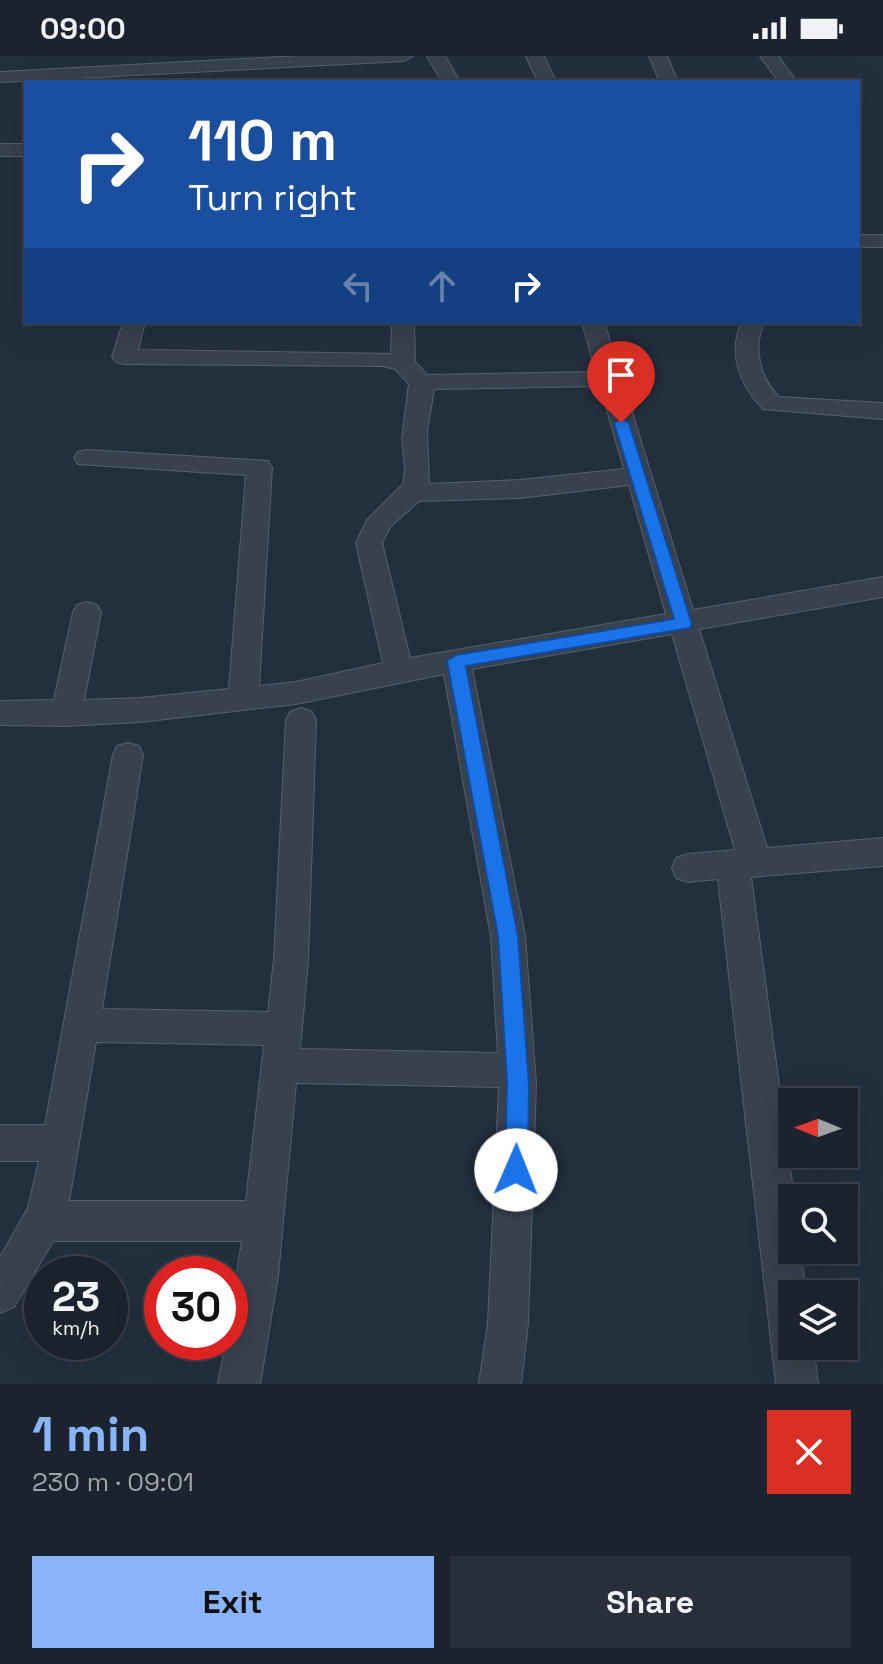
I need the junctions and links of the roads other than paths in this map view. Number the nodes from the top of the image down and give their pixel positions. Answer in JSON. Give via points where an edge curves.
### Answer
{"nodes":[{"id":1,"x":404,"y":56,"type":"edge"},
{"id":2,"x":436,"y":56,"type":"edge"},
{"id":3,"x":535,"y":56,"type":"edge"},
{"id":4,"x":658,"y":56,"type":"edge"},
{"id":5,"x":769,"y":56,"type":"edge"},
{"id":6,"x":377,"y":57,"type":"edge"},
{"id":7,"x":67,"y":65,"type":"edge"},
{"id":8,"x":258,"y":74,"type":"edge"},
{"id":9,"x":0,"y":77,"type":"edge"},
{"id":10,"x":450,"y":80,"type":"edge"},
{"id":11,"x":546,"y":80,"type":"edge"},
{"id":12,"x":668,"y":80,"type":"edge"},
{"id":13,"x":787,"y":80,"type":"edge"},
{"id":14,"x":0,"y":150,"type":"edge"},
{"id":15,"x":24,"y":150,"type":"edge"},
{"id":16,"x":860,"y":241,"type":"edge"},
{"id":17,"x":883,"y":241,"type":"edge"},
{"id":18,"x":133,"y":324,"type":"edge"},
{"id":19,"x":403,"y":324,"type":"edge"},
{"id":20,"x":594,"y":324,"type":"edge"},
{"id":21,"x":752,"y":324,"type":"edge"},
{"id":22,"x":403,"y":364,"type":"junction"},
{"id":23,"x":609,"y":379,"type":"junction"},
{"id":24,"x":421,"y":382,"type":"junction"},
{"id":25,"x":883,"y":411,"type":"edge"},
{"id":26,"x":87,"y":458,"type":"dead end"},
{"id":27,"x":638,"y":476,"type":"junction"},
{"id":28,"x":412,"y":493,"type":"junction"},
{"id":29,"x":883,"y":587,"type":"edge"},
{"id":30,"x":87,"y":612,"type":"dead end"},
{"id":31,"x":684,"y":624,"type":"junction"},
{"id":32,"x":456,"y":661,"type":"junction"},
{"id":33,"x":399,"y":671,"type":"junction"},
{"id":34,"x":243,"y":698,"type":"junction"},
{"id":35,"x":0,"y":713,"type":"edge"},
{"id":36,"x":66,"y":714,"type":"junction"},
{"id":37,"x":301,"y":720,"type":"dead end"},
{"id":38,"x":128,"y":755,"type":"dead end"},
{"id":39,"x":883,"y":852,"type":"edge"},
{"id":40,"x":744,"y":864,"type":"junction"},
{"id":41,"x":688,"y":868,"type":"dead end"},
{"id":42,"x":81,"y":1025,"type":"junction"},
{"id":43,"x":284,"y":1029,"type":"junction"},
{"id":44,"x":280,"y":1066,"type":"junction"},
{"id":45,"x":517,"y":1070,"type":"junction"},
{"id":46,"x":0,"y":1143,"type":"edge"},
{"id":47,"x":61,"y":1143,"type":"junction"},
{"id":48,"x":44,"y":1221,"type":"junction"},
{"id":49,"x":264,"y":1221,"type":"junction"},
{"id":50,"x":786,"y":1280,"type":"edge"},
{"id":51,"x":0,"y":1293,"type":"edge"},
{"id":52,"x":794,"y":1360,"type":"edge"},
{"id":53,"x":239,"y":1384,"type":"edge"},
{"id":54,"x":500,"y":1384,"type":"edge"},
{"id":55,"x":797,"y":1384,"type":"edge"}],
"edges":[{"from":1,"to":6,"type":"street"},
{"from":2,"to":10,"type":"street"},
{"from":3,"to":11,"type":"street"},
{"from":4,"to":12,"type":"street"},
{"from":5,"to":13,"type":"street"},
{"from":6,"to":8,"type":"street"},
{"from":7,"to":8,"type":"street"},
{"from":7,"to":9,"type":"street"},
{"from":14,"to":15,"type":"street"},
{"from":16,"to":17,"type":"street"},
{"from":18,"to":22,"type":"street","via":[[124,357],[356,357]]},
{"from":19,"to":22,"type":"street"},
{"from":20,"to":23,"type":"street"},
{"from":21,"to":25,"type":"street","via":[[746,339],[749,365],[754,383],[772,404]]},
{"from":22,"to":24,"type":"street"},
{"from":23,"to":24,"type":"street"},
{"from":23,"to":27,"type":"street"},
{"from":24,"to":28,"type":"street","via":[[422,408],[415,428],[419,464]]},
{"from":26,"to":34,"type":"street","via":[[259,467]]},
{"from":27,"to":28,"type":"street","via":[[520,489]]},
{"from":27,"to":31,"type":"street"},
{"from":28,"to":33,"type":"street","via":[[379,519],[369,543]]},
{"from":29,"to":31,"type":"street"},
{"from":30,"to":36,"type":"street"},
{"from":31,"to":32,"type":"street"},
{"from":31,"to":40,"type":"street"},
{"from":32,"to":33,"type":"street"},
{"from":32,"to":45,"type":"street","via":[[508,936]]},
{"from":33,"to":34,"type":"street","via":[[296,693]]},
{"from":34,"to":36,"type":"street"},
{"from":35,"to":36,"type":"street"},
{"from":37,"to":43,"type":"street"},
{"from":38,"to":42,"type":"street"},
{"from":39,"to":40,"type":"street"},
{"from":40,"to":41,"type":"street"},
{"from":40,"to":50,"type":"street"},
{"from":42,"to":43,"type":"street"},
{"from":42,"to":47,"type":"street"},
{"from":43,"to":44,"type":"street"},
{"from":44,"to":45,"type":"street"},
{"from":44,"to":49,"type":"street"},
{"from":45,"to":54,"type":"street","via":[[516,1198]]},
{"from":46,"to":47,"type":"street"},
{"from":47,"to":48,"type":"street"},
{"from":48,"to":49,"type":"street"},
{"from":48,"to":51,"type":"street"},
{"from":49,"to":53,"type":"street"},
{"from":52,"to":55,"type":"street"}]}
